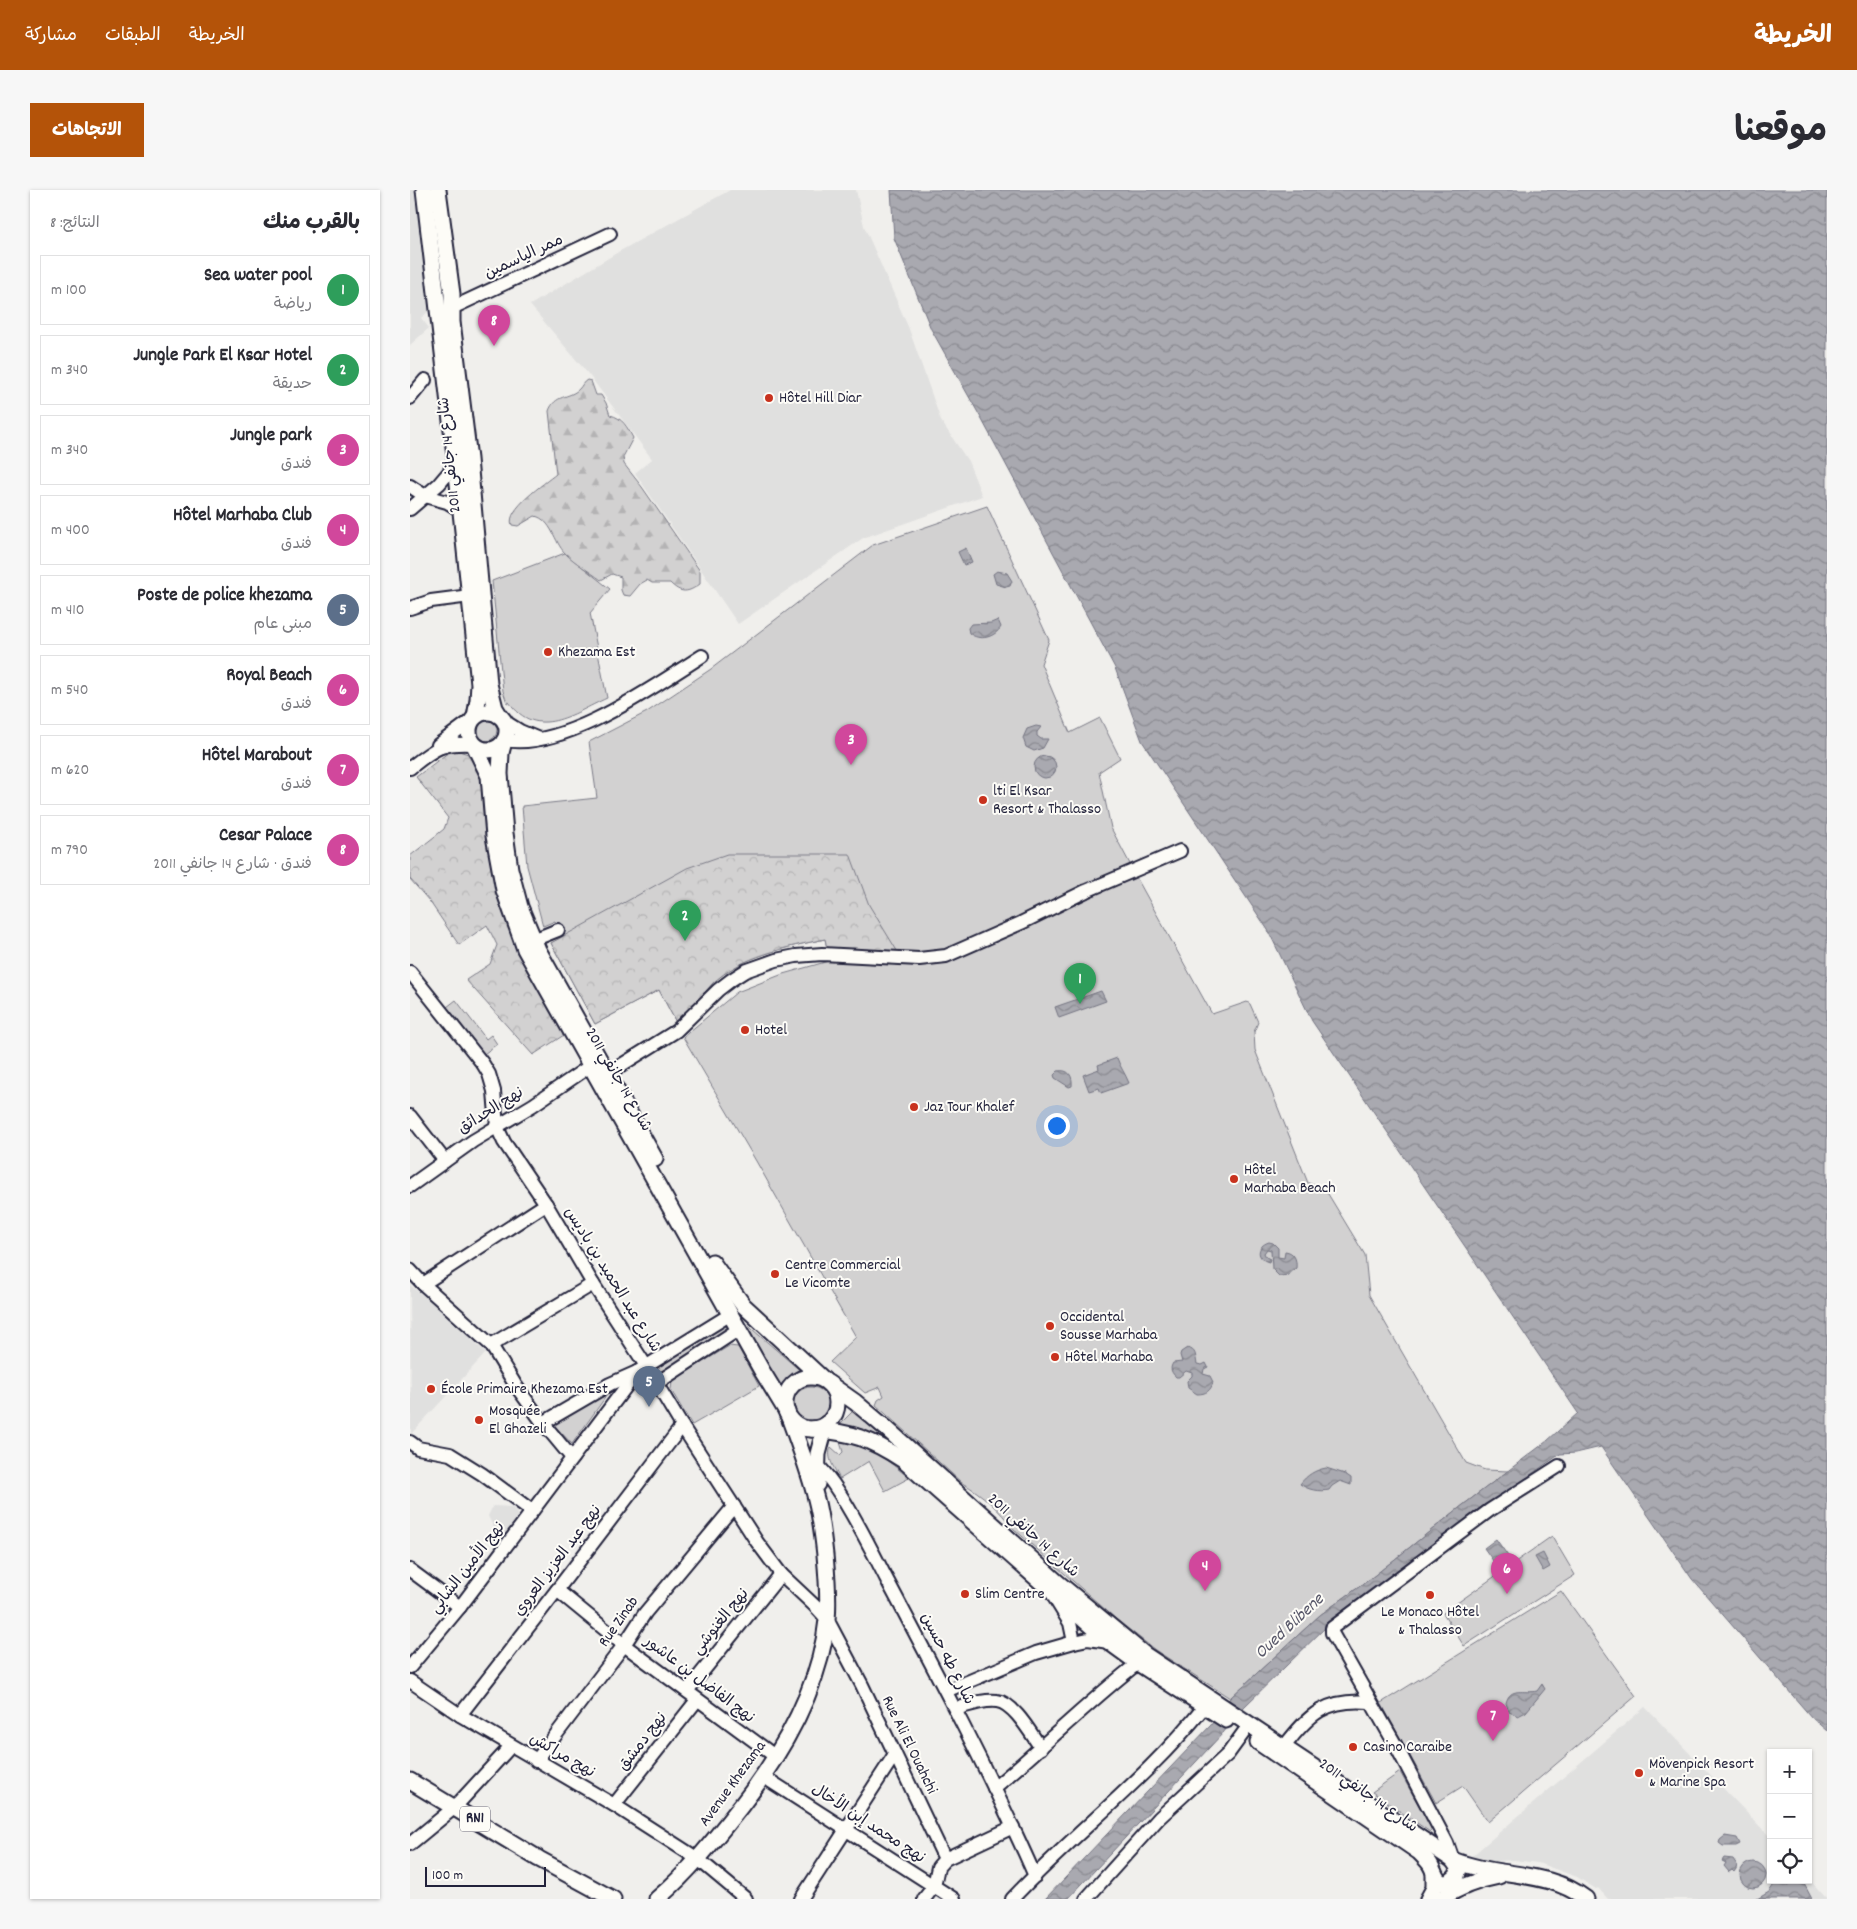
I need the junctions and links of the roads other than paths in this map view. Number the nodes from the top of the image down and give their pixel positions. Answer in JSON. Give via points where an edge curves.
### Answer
{"nodes":[{"id":1,"x":424,"y":190,"type":"edge"},
{"id":2,"x":438,"y":190,"type":"edge"},
{"id":3,"x":610,"y":234,"type":"dead end"},
{"id":4,"x":452,"y":308,"type":"junction"},
{"id":5,"x":425,"y":380,"type":"dead end"},
{"id":6,"x":410,"y":398,"type":"edge"},
{"id":7,"x":456,"y":464,"type":"junction"},
{"id":8,"x":410,"y":486,"type":"edge"},
{"id":9,"x":425,"y":496,"type":"junction"},
{"id":10,"x":410,"y":509,"type":"edge"},
{"id":11,"x":460,"y":510,"type":"junction"},
{"id":12,"x":470,"y":596,"type":"junction"},
{"id":13,"x":410,"y":608,"type":"edge"},
{"id":14,"x":702,"y":656,"type":"dead end"},
{"id":15,"x":474,"y":718,"type":"junction"},
{"id":16,"x":502,"y":718,"type":"junction"},
{"id":17,"x":539,"y":739,"type":"junction"},
{"id":18,"x":505,"y":741,"type":"junction"},
{"id":19,"x":474,"y":744,"type":"junction"},
{"id":20,"x":433,"y":750,"type":"junction"},
{"id":21,"x":410,"y":768,"type":"edge"},
{"id":22,"x":1180,"y":851,"type":"dead end"},
{"id":23,"x":558,"y":930,"type":"dead end"},
{"id":24,"x":533,"y":940,"type":"junction"},
{"id":25,"x":410,"y":972,"type":"edge"},
{"id":26,"x":590,"y":1066,"type":"junction"},
{"id":27,"x":607,"y":1074,"type":"junction"},
{"id":28,"x":410,"y":1116,"type":"edge"},
{"id":29,"x":497,"y":1127,"type":"junction"},
{"id":30,"x":444,"y":1161,"type":"junction"},
{"id":31,"x":410,"y":1186,"type":"edge"},
{"id":32,"x":546,"y":1204,"type":"junction"},
{"id":33,"x":410,"y":1270,"type":"edge"},
{"id":34,"x":423,"y":1284,"type":"junction"},
{"id":35,"x":593,"y":1284,"type":"junction"},
{"id":36,"x":731,"y":1314,"type":"junction"},
{"id":37,"x":739,"y":1329,"type":"junction"},
{"id":38,"x":491,"y":1345,"type":"junction"},
{"id":39,"x":641,"y":1369,"type":"junction"},
{"id":40,"x":826,"y":1382,"type":"junction"},
{"id":41,"x":656,"y":1383,"type":"junction"},
{"id":42,"x":788,"y":1414,"type":"junction"},
{"id":43,"x":543,"y":1423,"type":"junction"},
{"id":44,"x":682,"y":1426,"type":"junction"},
{"id":45,"x":821,"y":1428,"type":"junction"},
{"id":46,"x":410,"y":1442,"type":"edge"},
{"id":47,"x":572,"y":1458,"type":"junction"},
{"id":48,"x":810,"y":1461,"type":"junction"},
{"id":49,"x":1559,"y":1466,"type":"dead end"},
{"id":50,"x":734,"y":1506,"type":"junction"},
{"id":51,"x":532,"y":1511,"type":"junction"},
{"id":52,"x":410,"y":1570,"type":"edge"},
{"id":53,"x":781,"y":1574,"type":"junction"},
{"id":54,"x":557,"y":1590,"type":"junction"},
{"id":55,"x":1049,"y":1590,"type":"junction"},
{"id":56,"x":460,"y":1607,"type":"junction"},
{"id":57,"x":827,"y":1619,"type":"junction"},
{"id":58,"x":1074,"y":1642,"type":"junction"},
{"id":59,"x":1109,"y":1642,"type":"junction"},
{"id":60,"x":624,"y":1645,"type":"junction"},
{"id":61,"x":1138,"y":1663,"type":"junction"},
{"id":62,"x":410,"y":1667,"type":"edge"},
{"id":63,"x":410,"y":1681,"type":"edge"},
{"id":64,"x":687,"y":1691,"type":"junction"},
{"id":65,"x":946,"y":1691,"type":"junction"},
{"id":66,"x":697,"y":1700,"type":"junction"},
{"id":67,"x":1370,"y":1702,"type":"junction"},
{"id":68,"x":1214,"y":1708,"type":"junction"},
{"id":69,"x":954,"y":1709,"type":"junction"},
{"id":70,"x":460,"y":1715,"type":"junction"},
{"id":71,"x":1240,"y":1725,"type":"junction"},
{"id":72,"x":512,"y":1746,"type":"junction"},
{"id":73,"x":1284,"y":1747,"type":"junction"},
{"id":74,"x":1041,"y":1748,"type":"junction"},
{"id":75,"x":895,"y":1754,"type":"junction"},
{"id":76,"x":776,"y":1757,"type":"junction"},
{"id":77,"x":536,"y":1761,"type":"junction"},
{"id":78,"x":764,"y":1777,"type":"junction"},
{"id":79,"x":410,"y":1781,"type":"edge"},
{"id":80,"x":994,"y":1788,"type":"junction"},
{"id":81,"x":614,"y":1805,"type":"junction"},
{"id":82,"x":455,"y":1807,"type":"junction"},
{"id":83,"x":1014,"y":1827,"type":"junction"},
{"id":84,"x":845,"y":1828,"type":"junction"},
{"id":85,"x":410,"y":1844,"type":"edge"},
{"id":86,"x":538,"y":1859,"type":"junction"},
{"id":87,"x":698,"y":1859,"type":"junction"},
{"id":88,"x":945,"y":1859,"type":"junction"},
{"id":89,"x":1453,"y":1860,"type":"junction"},
{"id":90,"x":1434,"y":1873,"type":"junction"},
{"id":91,"x":1518,"y":1875,"type":"junction"},
{"id":92,"x":683,"y":1876,"type":"junction"},
{"id":93,"x":1036,"y":1876,"type":"junction"},
{"id":94,"x":934,"y":1886,"type":"junction"},
{"id":95,"x":594,"y":1899,"type":"edge"},
{"id":96,"x":613,"y":1899,"type":"edge"},
{"id":97,"x":657,"y":1899,"type":"edge"},
{"id":98,"x":669,"y":1899,"type":"edge"},
{"id":99,"x":746,"y":1899,"type":"edge"},
{"id":100,"x":801,"y":1899,"type":"edge"},
{"id":101,"x":924,"y":1899,"type":"edge"},
{"id":102,"x":954,"y":1899,"type":"edge"},
{"id":103,"x":1012,"y":1899,"type":"edge"},
{"id":104,"x":1086,"y":1899,"type":"edge"},
{"id":105,"x":1428,"y":1899,"type":"edge"},
{"id":106,"x":1441,"y":1899,"type":"edge"},
{"id":107,"x":1586,"y":1899,"type":"edge"}],
"edges":[{"from":1,"to":7,"type":"main road","name":"شارع 14 جانفي 2011"},
{"from":2,"to":4,"type":"main road","name":"شارع 14 جانفي 2011"},
{"from":3,"to":4,"type":"street","name":"ممر الياسمين"},
{"from":4,"to":16,"type":"main road","name":"شارع 14 جانفي 2011","via":[[489,684],[495,708]]},
{"from":5,"to":6,"type":"street"},
{"from":7,"to":9,"type":"street"},
{"from":7,"to":11,"type":"main road","name":"شارع 14 جانفي 2011"},
{"from":8,"to":9,"type":"street"},
{"from":9,"to":10,"type":"street"},
{"from":9,"to":11,"type":"street","via":[[447,502]]},
{"from":11,"to":12,"type":"main road","name":"شارع 14 جانفي 2011"},
{"from":12,"to":13,"type":"street","via":[[431,601]]},
{"from":12,"to":15,"type":"main road","name":"شارع 14 جانفي 2011","via":[[479,684]]},
{"from":14,"to":17,"type":"street","via":[[601,717]]},
{"from":15,"to":16,"type":"main road","via":[[489,712]]},
{"from":15,"to":19,"type":"main road","name":"شارع 14 جانفي 2011","via":[[468,731]]},
{"from":15,"to":20,"type":"street"},
{"from":16,"to":17,"type":"street"},
{"from":16,"to":18,"type":"main road","name":"شارع 14 جانفي 2011","via":[[507,727]]},
{"from":17,"to":18,"type":"street"},
{"from":18,"to":19,"type":"main road","via":[[489,750]]},
{"from":18,"to":24,"type":"main road","name":"شارع 14 جانفي 2011","via":[[500,774],[510,869]]},
{"from":19,"to":20,"type":"street","via":[[449,743]]},
{"from":19,"to":26,"type":"main road","name":"شارع 14 جانفي 2011","via":[[489,776],[498,861],[510,909],[528,955]]},
{"from":20,"to":21,"type":"street"},
{"from":22,"to":27,"type":"street","via":[[946,956],[919,959],[822,954],[776,960],[745,971],[718,990],[676,1031]]},
{"from":23,"to":24,"type":"street"},
{"from":24,"to":27,"type":"main road","name":"شارع 14 جانفي 2011"},
{"from":25,"to":29,"type":"street","name":"شارع عبد الحميد بن باديس","via":[[489,1074]]},
{"from":26,"to":29,"type":"street","name":"نهج الحدائق"},
{"from":26,"to":36,"type":"main road","name":"شارع 14 جانفي 2011"},
{"from":27,"to":40,"type":"main road","name":"شارع 14 جانفي 2011","via":[[715,1269],[757,1320]]},
{"from":28,"to":30,"type":"street"},
{"from":29,"to":30,"type":"street","name":"نهج الحدائق"},
{"from":29,"to":32,"type":"street","name":"شارع عبد الحميد بن باديس"},
{"from":30,"to":31,"type":"street","name":"نهج الحدائق"},
{"from":32,"to":34,"type":"street"},
{"from":32,"to":35,"type":"street","name":"شارع عبد الحميد بن باديس"},
{"from":33,"to":34,"type":"street"},
{"from":34,"to":38,"type":"street"},
{"from":35,"to":38,"type":"street"},
{"from":35,"to":39,"type":"street","name":"شارع عبد الحميد بن باديس"},
{"from":36,"to":37,"type":"main road","name":"شارع 14 جانفي 2011"},
{"from":36,"to":39,"type":"street"},
{"from":37,"to":41,"type":"street"},
{"from":37,"to":42,"type":"main road","name":"شارع 14 جانفي 2011"},
{"from":38,"to":43,"type":"street"},
{"from":39,"to":41,"type":"street","name":"شارع عبد الحميد بن باديس"},
{"from":39,"to":43,"type":"street"},
{"from":39,"to":47,"type":"street","name":"نهج الأمين الشابي"},
{"from":40,"to":42,"type":"main road","via":[[815,1377],[806,1378],[791,1386],[785,1403]]},
{"from":40,"to":45,"type":"main road","via":[[837,1397],[837,1406],[835,1414]]},
{"from":40,"to":68,"type":"main road","name":"شارع 14 جانفي 2011","via":[[887,1429],[1113,1630]]},
{"from":41,"to":44,"type":"street","name":"شارع عبد الحميد بن باديس"},
{"from":42,"to":45,"type":"main road","via":[[799,1426]]},
{"from":42,"to":48,"type":"main road","name":"Avenue Khezama"},
{"from":43,"to":47,"type":"street"},
{"from":44,"to":50,"type":"street","name":"شارع عبد الحميد بن باديس"},
{"from":44,"to":54,"type":"street","name":"نهج عبد العزيز العروي"},
{"from":45,"to":48,"type":"main road","name":"Avenue Khezama"},
{"from":45,"to":55,"type":"main road","name":"شارع 14 جانفي 2011","via":[[864,1438],[903,1460]]},
{"from":46,"to":51,"type":"street","via":[[418,1448],[450,1454]]},
{"from":47,"to":51,"type":"street","name":"نهج الأمين الشابي"},
{"from":48,"to":57,"type":"main road","name":"Avenue Khezama","via":[[826,1566]]},
{"from":48,"to":65,"type":"street","name":"شارع طه حسين","via":[[836,1488]]},
{"from":49,"to":67,"type":"street","via":[[1490,1510],[1333,1627],[1332,1633]]},
{"from":50,"to":53,"type":"street","name":"شارع عبد الحميد بن باديس"},
{"from":50,"to":60,"type":"street","name":"Rue Zinab","via":[[650,1606]]},
{"from":51,"to":56,"type":"street","name":"نهج الأمين الشابي"},
{"from":52,"to":56,"type":"street"},
{"from":53,"to":57,"type":"street","name":"شارع عبد الحميد بن باديس"},
{"from":53,"to":64,"type":"street","name":"نهج الغنوشي"},
{"from":54,"to":60,"type":"street","name":"نهج الفاضل بن عاشور"},
{"from":54,"to":70,"type":"street","name":"نهج عبد العزيز العروي"},
{"from":55,"to":58,"type":"street","via":[[1070,1623]]},
{"from":55,"to":59,"type":"main road","name":"شارع 14 جانفي 2011"},
{"from":56,"to":62,"type":"street","name":"نهج الأمين الشابي"},
{"from":57,"to":75,"type":"street","name":"Rue Ali El Ouahchi"},
{"from":57,"to":76,"type":"main road","name":"Avenue Khezama","via":[[822,1652],[806,1699]]},
{"from":58,"to":59,"type":"street","via":[[1088,1639]]},
{"from":58,"to":65,"type":"street","via":[[1036,1653]]},
{"from":59,"to":61,"type":"main road","name":"شارع 14 جانفي 2011"},
{"from":60,"to":64,"type":"street","name":"نهج الفاضل بن عاشور"},
{"from":60,"to":77,"type":"street","name":"Rue Zinab"},
{"from":61,"to":68,"type":"main road","name":"شارع 14 جانفي 2011"},
{"from":61,"to":74,"type":"street","via":[[1093,1699]]},
{"from":63,"to":70,"type":"street","name":"نهج مراكش"},
{"from":64,"to":66,"type":"street","name":"نهج الفاضل بن عاشور"},
{"from":65,"to":69,"type":"street","name":"شارع طه حسين"},
{"from":66,"to":76,"type":"street","name":"نهج الفاضل بن عاشور"},
{"from":66,"to":81,"type":"street","name":"نهج دمشق"},
{"from":67,"to":73,"type":"street","via":[[1348,1702],[1320,1710],[1300,1725]]},
{"from":67,"to":89,"type":"street","via":[[1443,1835]]},
{"from":68,"to":71,"type":"main road"},
{"from":68,"to":93,"type":"street","via":[[1182,1734]]},
{"from":69,"to":74,"type":"street","via":[[987,1701],[1010,1706]]},
{"from":69,"to":80,"type":"street","name":"شارع طه حسين"},
{"from":70,"to":72,"type":"street","name":"نهج مراكش"},
{"from":71,"to":73,"type":"main road","name":"شارع 14 جانفي 2011"},
{"from":71,"to":90,"type":"main road","name":"شارع 14 جانفي 2011","via":[[1418,1852]]},
{"from":71,"to":104,"type":"street","via":[[1228,1754],[1159,1818]]},
{"from":72,"to":77,"type":"street","name":"نهج مراكش"},
{"from":72,"to":82,"type":"street"},
{"from":73,"to":89,"type":"main road","name":"شارع 14 جانفي 2011"},
{"from":74,"to":80,"type":"street"},
{"from":75,"to":84,"type":"street"},
{"from":75,"to":88,"type":"street","name":"Rue Ali El Ouahchi"},
{"from":76,"to":78,"type":"main road","name":"Avenue Khezama"},
{"from":77,"to":81,"type":"street","name":"نهج مراكش"},
{"from":78,"to":84,"type":"street","name":"نهج محمد إبن الأخال"},
{"from":78,"to":87,"type":"main road","name":"Avenue Khezama"},
{"from":79,"to":82,"type":"main road","number":"RN1"},
{"from":80,"to":83,"type":"street","name":"شارع طه حسين"},
{"from":81,"to":87,"type":"street","name":"نهج مراكش"},
{"from":82,"to":85,"type":"street"},
{"from":82,"to":86,"type":"main road","number":"RN1"},
{"from":83,"to":88,"type":"street"},
{"from":83,"to":93,"type":"street","name":"شارع طه حسين"},
{"from":84,"to":94,"type":"street","name":"نهج محمد إبن الأخال"},
{"from":84,"to":100,"type":"street"},
{"from":86,"to":95,"type":"main road","number":"RN1","via":[[563,1880]]},
{"from":86,"to":96,"type":"main road","number":"RN1"},
{"from":87,"to":92,"type":"main road","name":"Avenue Khezama"},
{"from":87,"to":99,"type":"street","name":"نهج مراكش"},
{"from":88,"to":94,"type":"street","via":[[938,1867]]},
{"from":89,"to":90,"type":"main road","via":[[1459,1873],[1453,1882],[1441,1882]]},
{"from":89,"to":91,"type":"main road","name":"شارع 14 جانفي 2011","via":[[1470,1867]]},
{"from":90,"to":105,"type":"main road","via":[[1434,1888]]},
{"from":91,"to":106,"type":"main road","via":[[1482,1880]]},
{"from":91,"to":107,"type":"main road","name":"شارع 14 جانفي 2011","via":[[1556,1883]]},
{"from":92,"to":97,"type":"main road","name":"Avenue Khezama"},
{"from":92,"to":98,"type":"main road","name":"Avenue Khezama"},
{"from":93,"to":103,"type":"street"},
{"from":94,"to":101,"type":"street"},
{"from":94,"to":102,"type":"street","name":"نهج محمد إبن الأخال"}]}
